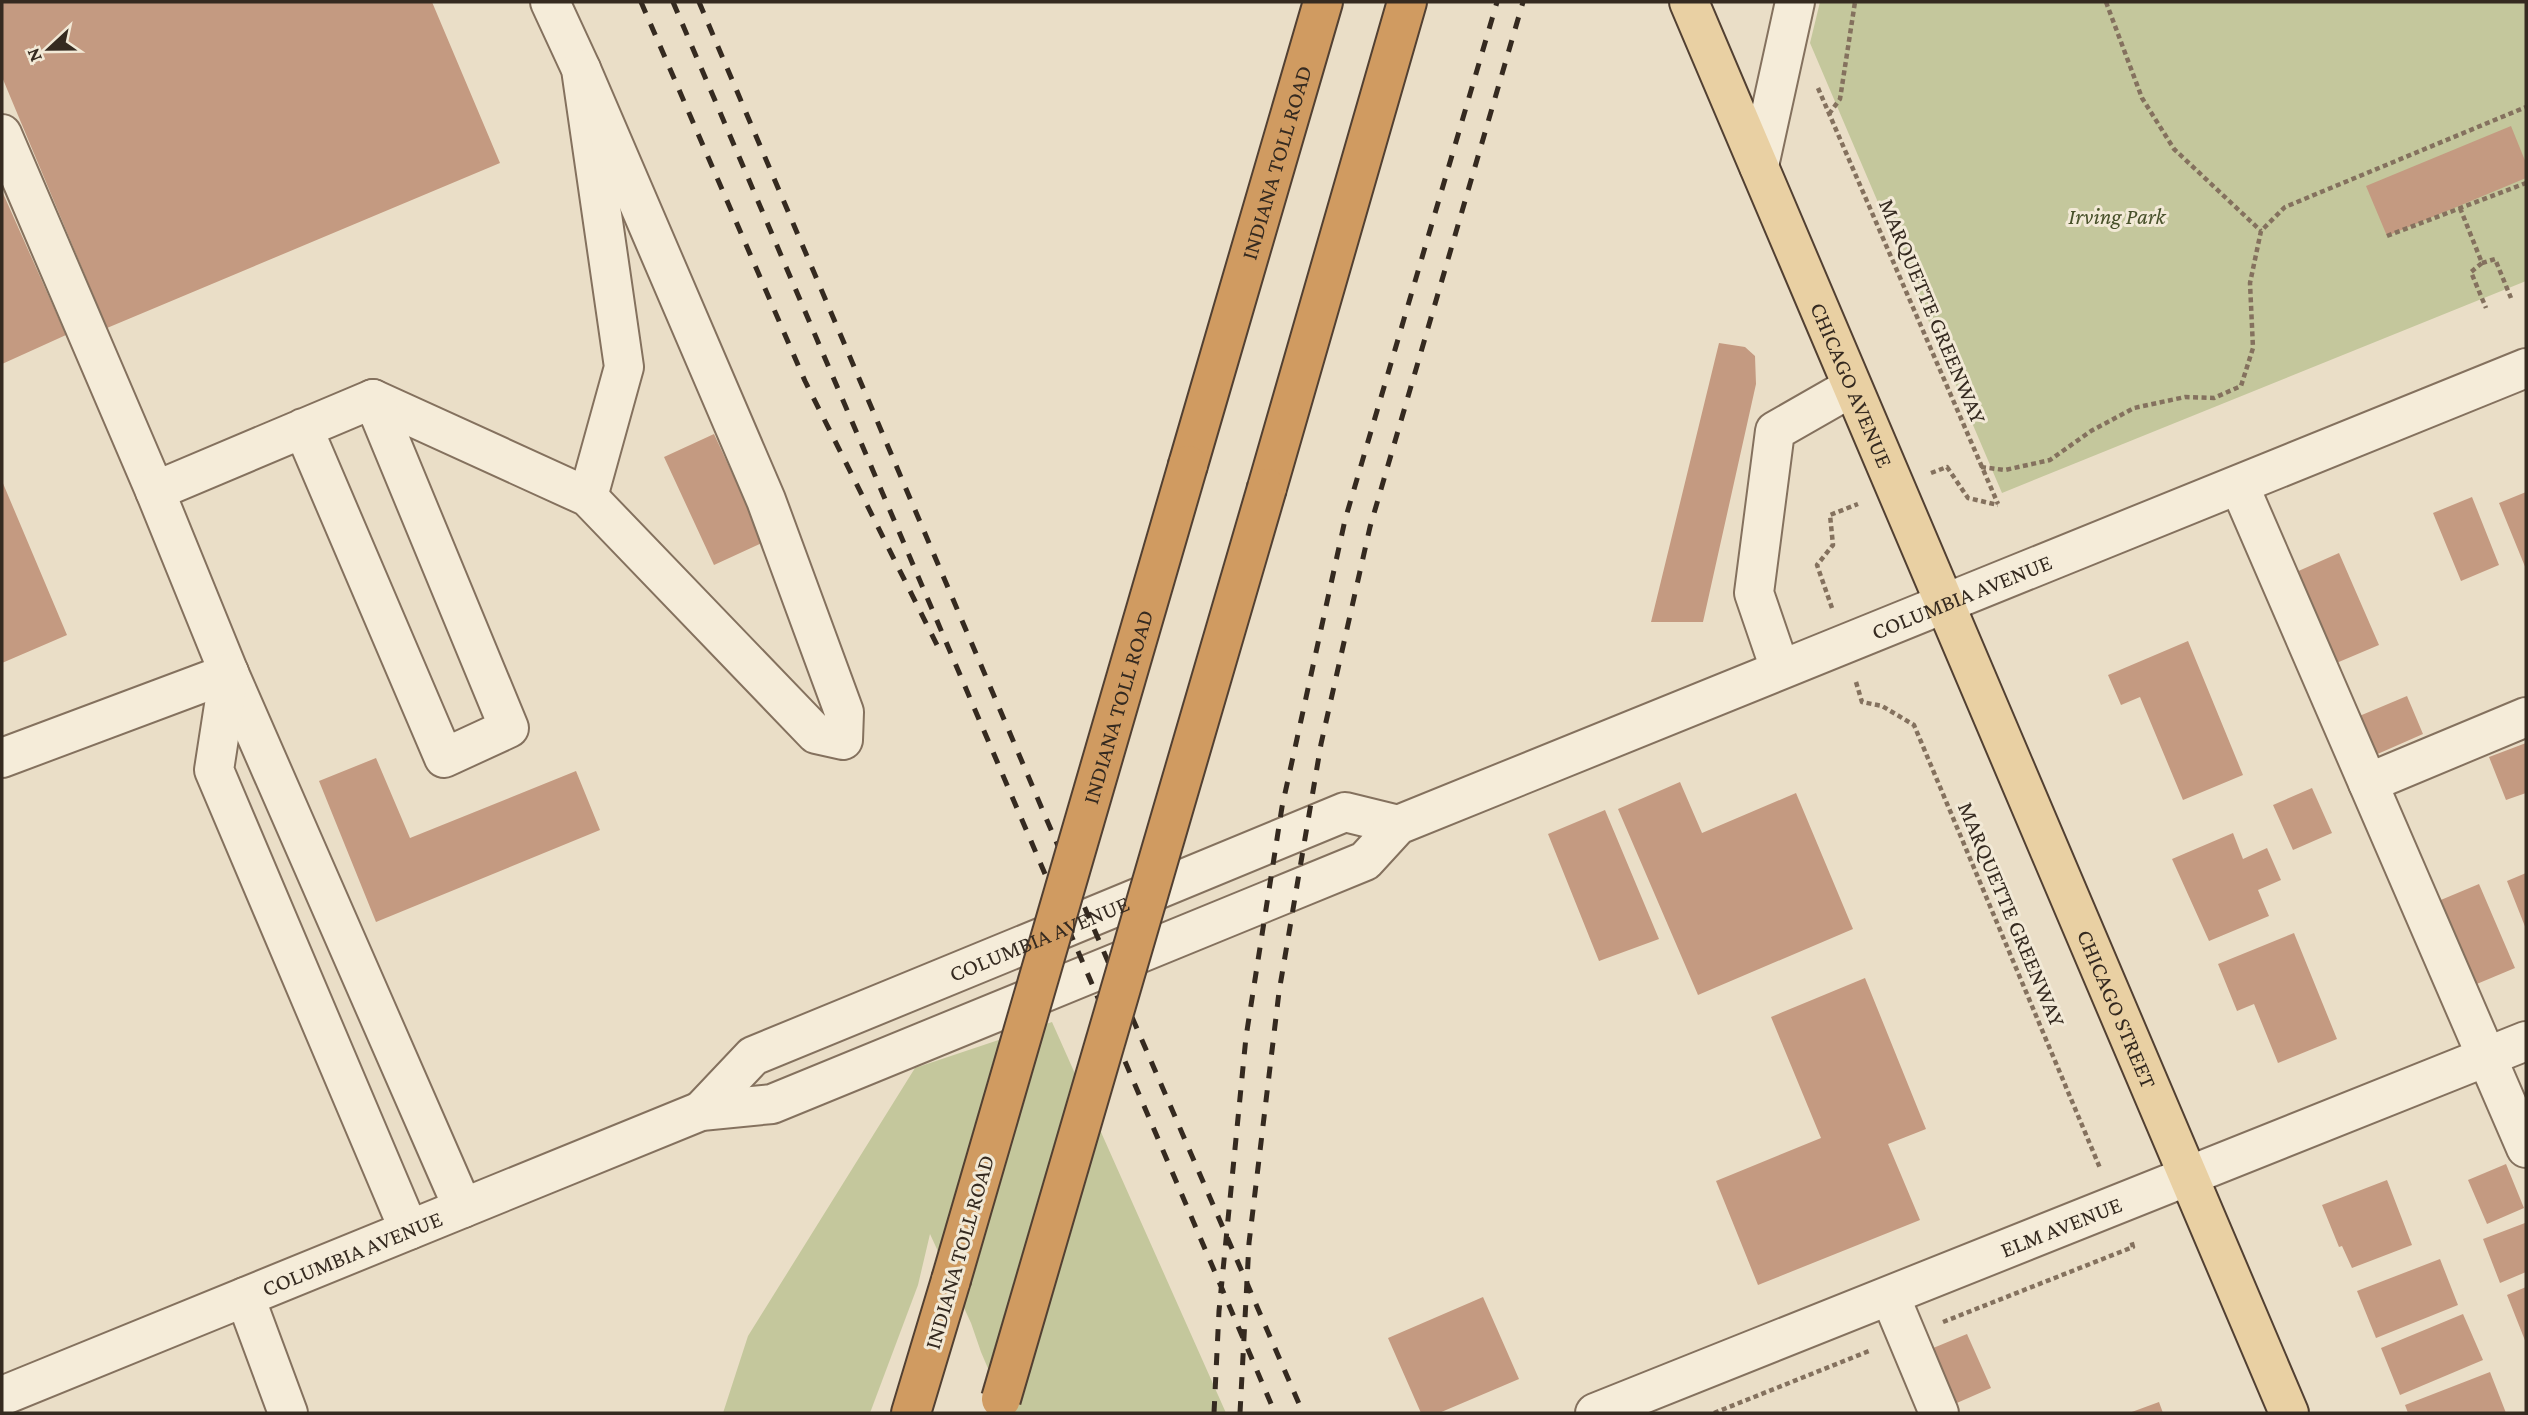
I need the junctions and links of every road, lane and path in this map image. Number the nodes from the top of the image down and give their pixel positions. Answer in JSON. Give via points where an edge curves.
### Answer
{"nodes":[{"id":1,"x":550,"y":2,"type":"edge"},
{"id":2,"x":1323,"y":2,"type":"edge"},
{"id":3,"x":1407,"y":2,"type":"edge"},
{"id":4,"x":1689,"y":2,"type":"edge"},
{"id":5,"x":1795,"y":2,"type":"edge"},
{"id":6,"x":1855,"y":2,"type":"edge"},
{"id":7,"x":2106,"y":2,"type":"edge"},
{"id":8,"x":581,"y":69,"type":"junction"},
{"id":9,"x":1815,"y":80,"type":"dead end"},
{"id":10,"x":2526,"y":107,"type":"edge"},
{"id":11,"x":1829,"y":114,"type":"junction"},
{"id":12,"x":2,"y":134,"type":"edge"},
{"id":13,"x":1759,"y":166,"type":"junction"},
{"id":14,"x":2526,"y":183,"type":"edge"},
{"id":15,"x":2460,"y":208,"type":"junction"},
{"id":16,"x":2261,"y":231,"type":"junction"},
{"id":17,"x":2387,"y":236,"type":"dead end"},
{"id":18,"x":2482,"y":263,"type":"junction"},
{"id":19,"x":2511,"y":298,"type":"dead end"},
{"id":20,"x":2486,"y":308,"type":"dead end"},
{"id":21,"x":2526,"y":368,"type":"edge"},
{"id":22,"x":1853,"y":387,"type":"junction"},
{"id":23,"x":373,"y":399,"type":"junction"},
{"id":24,"x":303,"y":428,"type":"junction"},
{"id":25,"x":1947,"y":467,"type":"dead end"},
{"id":26,"x":1981,"y":467,"type":"junction"},
{"id":27,"x":2239,"y":485,"type":"junction"},
{"id":28,"x":155,"y":491,"type":"junction"},
{"id":29,"x":588,"y":497,"type":"junction"},
{"id":30,"x":1830,"y":515,"type":"dead end"},
{"id":31,"x":1817,"y":565,"type":"dead end"},
{"id":32,"x":1944,"y":605,"type":"junction"},
{"id":33,"x":1780,"y":669,"type":"junction"},
{"id":34,"x":229,"y":673,"type":"junction"},
{"id":35,"x":1862,"y":702,"type":"dead end"},
{"id":36,"x":2526,"y":717,"type":"edge"},
{"id":37,"x":2,"y":758,"type":"edge"},
{"id":38,"x":2368,"y":783,"type":"junction"},
{"id":39,"x":1398,"y":825,"type":"junction"},
{"id":40,"x":2526,"y":1041,"type":"edge"},
{"id":41,"x":2487,"y":1057,"type":"junction"},
{"id":42,"x":701,"y":1111,"type":"junction"},
{"id":43,"x":2526,"y":1148,"type":"edge"},
{"id":44,"x":2100,"y":1170,"type":"dead end"},
{"id":45,"x":2189,"y":1177,"type":"junction"},
{"id":46,"x":463,"y":1208,"type":"junction"},
{"id":47,"x":409,"y":1230,"type":"junction"},
{"id":48,"x":1890,"y":1296,"type":"junction"},
{"id":49,"x":245,"y":1297,"type":"junction"},
{"id":50,"x":2,"y":1396,"type":"edge"},
{"id":51,"x":999,"y":1406,"type":"edge"},
{"id":52,"x":288,"y":1413,"type":"edge"},
{"id":53,"x":911,"y":1413,"type":"edge"},
{"id":54,"x":1595,"y":1413,"type":"edge"},
{"id":55,"x":1939,"y":1413,"type":"edge"},
{"id":56,"x":2289,"y":1413,"type":"edge"}],
"edges":[{"from":1,"to":8,"type":"street"},
{"from":2,"to":53,"type":"highway","name":"INDIANA TOLL ROAD","bridge":true},
{"from":3,"to":51,"type":"highway","bridge":true},
{"from":4,"to":13,"type":"main road"},
{"from":5,"to":13,"type":"street"},
{"from":6,"to":11,"type":"path","via":[[1840,99]]},
{"from":7,"to":16,"type":"path","via":[[2142,98],[2174,149]]},
{"from":8,"to":29,"type":"street","via":[[624,367]]},
{"from":8,"to":29,"type":"street","via":[[766,500],[844,712],[843,740],[816,734]]},
{"from":9,"to":11,"type":"path","name":"MARQUETTE GREENWAY"},
{"from":10,"to":16,"type":"path","via":[[2285,207]]},
{"from":11,"to":26,"type":"path","name":"MARQUETTE GREENWAY"},
{"from":12,"to":28,"type":"street"},
{"from":13,"to":22,"type":"main road","name":"CHICAGO AVENUE"},
{"from":14,"to":15,"type":"path"},
{"from":15,"to":17,"type":"path"},
{"from":15,"to":18,"type":"path"},
{"from":16,"to":26,"type":"path","via":[[2250,283],[2253,348],[2241,386],[2214,398],[2185,397],[2134,408],[2050,460],[2005,470]]},
{"from":18,"to":19,"type":"path","via":[[2495,259]]},
{"from":18,"to":20,"type":"path","via":[[2471,272]]},
{"from":21,"to":27,"type":"street","name":"COLUMBIA AVENUE"},
{"from":22,"to":32,"type":"main road","name":"CHICAGO AVENUE"},
{"from":22,"to":33,"type":"street","via":[[1775,431],[1754,593]]},
{"from":23,"to":24,"type":"street"},
{"from":23,"to":24,"type":"street","via":[[509,728],[444,758]]},
{"from":23,"to":29,"type":"street"},
{"from":24,"to":28,"type":"street"},
{"from":25,"to":26,"type":"path","name":"MARQUETTE GREENWAY","via":[[1968,498],[1998,505]]},
{"from":27,"to":32,"type":"street","name":"COLUMBIA AVENUE"},
{"from":27,"to":38,"type":"street"},
{"from":28,"to":34,"type":"street"},
{"from":30,"to":31,"type":"path","via":[[1833,545]]},
{"from":32,"to":33,"type":"street","name":"COLUMBIA AVENUE"},
{"from":32,"to":45,"type":"main road","name":"CHICAGO STREET"},
{"from":33,"to":39,"type":"street","name":"COLUMBIA AVENUE"},
{"from":34,"to":37,"type":"street"},
{"from":34,"to":46,"type":"street"},
{"from":34,"to":47,"type":"street","via":[[214,770]]},
{"from":35,"to":44,"type":"path","name":"MARQUETTE GREENWAY","via":[[1882,706],[1914,725]]},
{"from":36,"to":38,"type":"street"},
{"from":38,"to":41,"type":"street"},
{"from":39,"to":42,"type":"street","name":"COLUMBIA AVENUE","via":[[1365,861],[772,1104]]},
{"from":39,"to":42,"type":"street","name":"COLUMBIA AVENUE","via":[[1345,813],[1067,927],[753,1056]]},
{"from":40,"to":41,"type":"street","name":"ELM AVENUE"},
{"from":41,"to":43,"type":"street"},
{"from":41,"to":45,"type":"street","name":"ELM AVENUE"},
{"from":42,"to":46,"type":"street","name":"COLUMBIA AVENUE"},
{"from":45,"to":48,"type":"street","name":"ELM AVENUE"},
{"from":45,"to":56,"type":"main road","name":"CHICAGO STREET"},
{"from":46,"to":47,"type":"street","name":"COLUMBIA AVENUE"},
{"from":47,"to":49,"type":"street","name":"COLUMBIA AVENUE"},
{"from":48,"to":54,"type":"street","name":"ELM AVENUE"},
{"from":48,"to":55,"type":"street"},
{"from":49,"to":50,"type":"street","name":"COLUMBIA AVENUE"},
{"from":49,"to":52,"type":"street"}]}
